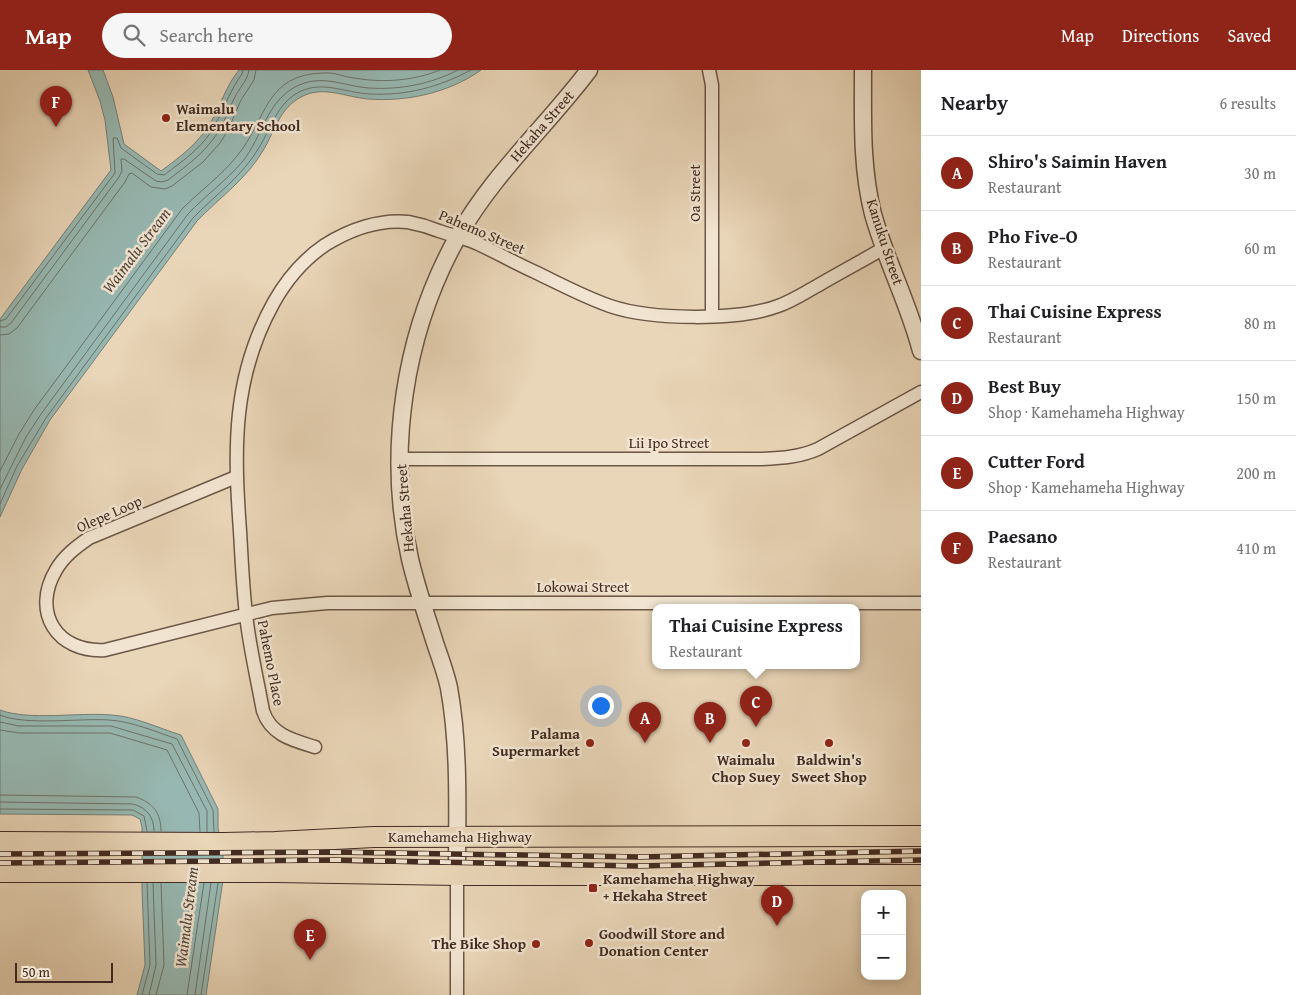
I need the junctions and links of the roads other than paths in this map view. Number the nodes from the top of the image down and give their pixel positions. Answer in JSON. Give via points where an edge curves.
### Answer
{"nodes":[{"id":1,"x":589,"y":70,"type":"edge"},
{"id":2,"x":709,"y":70,"type":"edge"},
{"id":3,"x":862,"y":70,"type":"edge"},
{"id":4,"x":458,"y":237,"type":"junction"},
{"id":5,"x":884,"y":248,"type":"junction"},
{"id":6,"x":712,"y":316,"type":"junction"},
{"id":7,"x":921,"y":351,"type":"edge"},
{"id":8,"x":921,"y":392,"type":"edge"},
{"id":9,"x":400,"y":459,"type":"junction"},
{"id":10,"x":236,"y":477,"type":"junction"},
{"id":11,"x":921,"y":603,"type":"edge"},
{"id":12,"x":423,"y":604,"type":"junction"},
{"id":13,"x":246,"y":615,"type":"junction"},
{"id":14,"x":315,"y":747,"type":"dead end"},
{"id":15,"x":457,"y":836,"type":"junction"},
{"id":16,"x":921,"y":836,"type":"edge"},
{"id":17,"x":0,"y":842,"type":"edge"},
{"id":18,"x":0,"y":872,"type":"edge"},
{"id":19,"x":456,"y":875,"type":"junction"},
{"id":20,"x":921,"y":875,"type":"edge"},
{"id":21,"x":457,"y":995,"type":"edge"}],
"edges":[{"from":1,"to":4,"type":"street","name":"Hekaha Street","via":[[500,174]]},
{"from":2,"to":6,"type":"street","name":"Oa Street","via":[[712,85]]},
{"from":3,"to":5,"type":"street","name":"Kanuku Street","via":[[865,168]]},
{"from":4,"to":6,"type":"street","name":"Pahemo Street","via":[[610,306],[649,314]]},
{"from":4,"to":9,"type":"street","name":"Hekaha Street","via":[[434,287],[414,348],[402,412]]},
{"from":4,"to":10,"type":"street","name":"Pahemo Street","via":[[421,224],[381,223],[333,240],[303,262],[279,294],[252,351],[238,418]]},
{"from":5,"to":6,"type":"street","name":"Pahemo Street","via":[[781,305],[738,315]]},
{"from":5,"to":7,"type":"street","name":"Kanuku Street"},
{"from":8,"to":9,"type":"street","name":"Lii Ipo Street","via":[[800,456],[762,459]]},
{"from":9,"to":12,"type":"street","name":"Hekaha Street","via":[[406,539]]},
{"from":10,"to":13,"type":"street","name":"Pahemo Street"},
{"from":10,"to":13,"type":"street","name":"Olepe Loop","via":[[79,545],[55,571],[48,591],[47,609],[61,638],[78,648],[95,651]]},
{"from":11,"to":12,"type":"street","name":"Lokowai Street"},
{"from":12,"to":13,"type":"street","name":"Lokowai Street","via":[[327,603],[272,608]]},
{"from":12,"to":15,"type":"street","name":"Hekaha Street","via":[[448,686],[455,752]]},
{"from":13,"to":14,"type":"street","name":"Pahemo Place","via":[[265,717],[277,733]]},
{"from":15,"to":16,"type":"main road","name":"Kamehameha Highway"},
{"from":15,"to":17,"type":"main road","name":"Kamehameha Highway","via":[[224,843]]},
{"from":15,"to":19,"type":"street","name":"Hekaha Street"},
{"from":18,"to":19,"type":"main road"},
{"from":19,"to":20,"type":"main road"},
{"from":19,"to":21,"type":"street","name":"Hekaha Street"}]}
